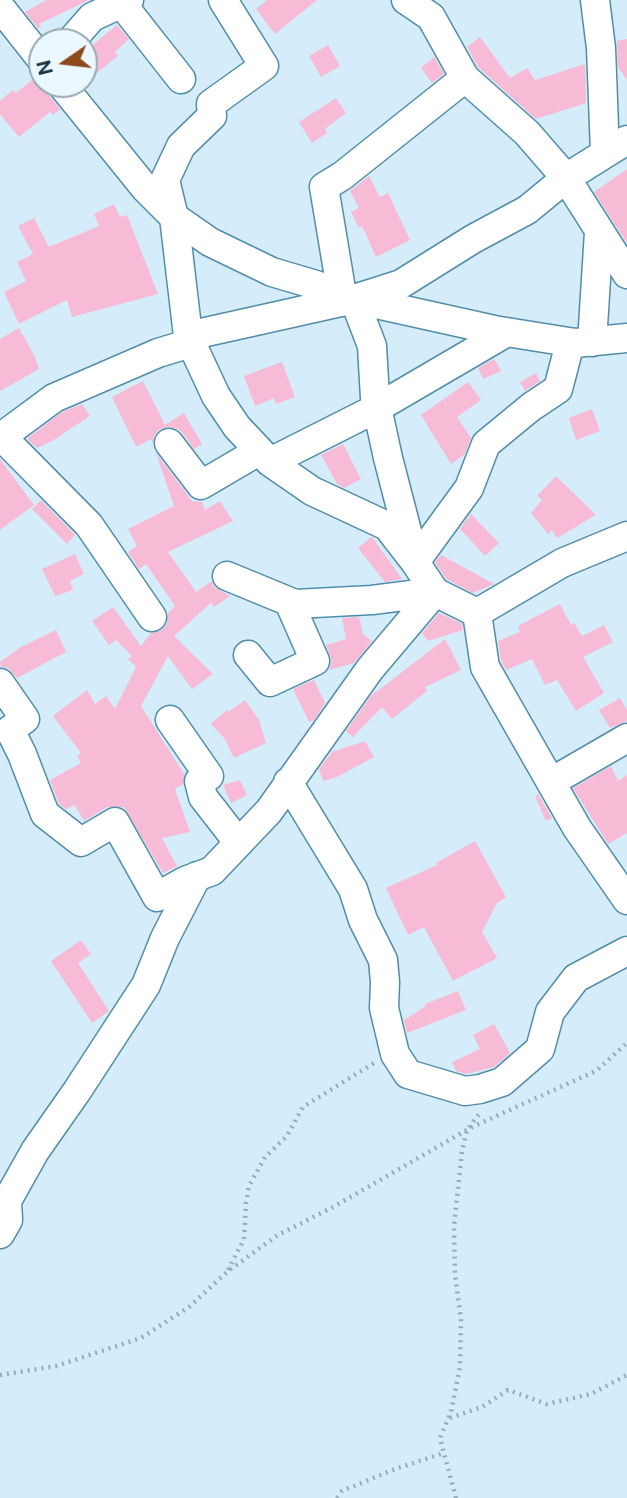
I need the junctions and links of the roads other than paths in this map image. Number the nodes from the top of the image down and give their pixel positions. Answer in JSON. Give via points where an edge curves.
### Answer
{"nodes":[{"id":1,"x":223,"y":0,"type":"edge"},
{"id":2,"x":406,"y":0,"type":"edge"},
{"id":3,"x":595,"y":0,"type":"edge"},
{"id":4,"x":126,"y":2,"type":"edge"},
{"id":5,"x":0,"y":7,"type":"edge"},
{"id":6,"x":437,"y":9,"type":"edge"},
{"id":7,"x":82,"y":28,"type":"edge"},
{"id":8,"x":28,"y":42,"type":"edge"},
{"id":9,"x":465,"y":78,"type":"junction"},
{"id":10,"x":181,"y":79,"type":"dead end"},
{"id":11,"x":72,"y":98,"type":"edge"},
{"id":12,"x":616,"y":146,"type":"edge"},
{"id":13,"x":566,"y":178,"type":"junction"},
{"id":14,"x":174,"y":217,"type":"junction"},
{"id":15,"x":599,"y":232,"type":"junction"},
{"id":16,"x":627,"y":274,"type":"edge"},
{"id":17,"x":348,"y":297,"type":"junction"},
{"id":18,"x":507,"y":332,"type":"junction"},
{"id":19,"x":627,"y":338,"type":"edge"},
{"id":20,"x":189,"y":340,"type":"junction"},
{"id":21,"x":581,"y":342,"type":"junction"},
{"id":22,"x":377,"y":408,"type":"junction"},
{"id":23,"x":1,"y":438,"type":"edge"},
{"id":24,"x":169,"y":443,"type":"dead end"},
{"id":25,"x":265,"y":456,"type":"junction"},
{"id":26,"x":627,"y":536,"type":"edge"},
{"id":27,"x":415,"y":562,"type":"junction"},
{"id":28,"x":227,"y":576,"type":"dead end"},
{"id":29,"x":435,"y":592,"type":"junction"},
{"id":30,"x":289,"y":602,"type":"junction"},
{"id":31,"x":477,"y":613,"type":"junction"},
{"id":32,"x":152,"y":617,"type":"dead end"},
{"id":33,"x":248,"y":655,"type":"dead end"},
{"id":34,"x":0,"y":683,"type":"edge"},
{"id":35,"x":170,"y":720,"type":"dead end"},
{"id":36,"x":627,"y":738,"type":"edge"},
{"id":37,"x":288,"y":782,"type":"junction"},
{"id":38,"x":551,"y":782,"type":"junction"},
{"id":39,"x":238,"y":842,"type":"junction"},
{"id":40,"x":197,"y":876,"type":"junction"},
{"id":41,"x":627,"y":900,"type":"edge"},
{"id":42,"x":627,"y":950,"type":"edge"},
{"id":43,"x":0,"y":1234,"type":"edge"}],
"edges":[{"from":1,"to":14,"type":"street","via":[[264,66],[211,104],[212,116],[181,146],[165,180]]},
{"from":2,"to":6,"type":"street"},
{"from":3,"to":12,"type":"street"},
{"from":4,"to":7,"type":"street","via":[[92,17]]},
{"from":4,"to":10,"type":"street"},
{"from":5,"to":8,"type":"street"},
{"from":6,"to":9,"type":"street"},
{"from":9,"to":13,"type":"street","via":[[527,133]]},
{"from":9,"to":17,"type":"street","via":[[324,187]]},
{"from":11,"to":14,"type":"street"},
{"from":12,"to":13,"type":"street"},
{"from":13,"to":15,"type":"street"},
{"from":13,"to":17,"type":"street","via":[[527,210],[401,284]]},
{"from":14,"to":17,"type":"street","via":[[210,242],[272,272]]},
{"from":14,"to":20,"type":"street"},
{"from":15,"to":16,"type":"street"},
{"from":15,"to":21,"type":"street"},
{"from":17,"to":18,"type":"street"},
{"from":17,"to":20,"type":"street"},
{"from":17,"to":22,"type":"street","via":[[372,346]]},
{"from":18,"to":21,"type":"street"},
{"from":18,"to":22,"type":"street"},
{"from":19,"to":21,"type":"street"},
{"from":20,"to":23,"type":"street","via":[[54,398]]},
{"from":20,"to":25,"type":"street","via":[[216,396]]},
{"from":21,"to":27,"type":"street","via":[[558,389],[486,444],[469,488]]},
{"from":22,"to":25,"type":"street"},
{"from":22,"to":27,"type":"street"},
{"from":23,"to":32,"type":"street","via":[[89,525]]},
{"from":24,"to":25,"type":"street","via":[[201,485]]},
{"from":25,"to":27,"type":"street","via":[[313,491],[387,526]]},
{"from":26,"to":31,"type":"street","via":[[562,564]]},
{"from":27,"to":29,"type":"street"},
{"from":28,"to":30,"type":"street"},
{"from":29,"to":30,"type":"street","via":[[372,600]]},
{"from":29,"to":31,"type":"street"},
{"from":29,"to":37,"type":"street","via":[[370,669]]},
{"from":30,"to":33,"type":"street","via":[[316,662],[270,682]]},
{"from":31,"to":38,"type":"street","via":[[485,667]]},
{"from":34,"to":40,"type":"street","via":[[25,719],[10,730],[45,814],[81,842],[115,822],[158,897]]},
{"from":35,"to":39,"type":"street","via":[[209,776],[199,781],[203,797]]},
{"from":36,"to":38,"type":"street"},
{"from":37,"to":39,"type":"street","via":[[269,811]]},
{"from":37,"to":42,"type":"street","via":[[353,889],[383,960],[384,1008],[395,1054],[408,1074],[465,1091],[502,1082],[540,1049],[550,1012],[576,978]]},
{"from":38,"to":41,"type":"street"},
{"from":39,"to":40,"type":"street","via":[[212,871]]},
{"from":40,"to":43,"type":"street","via":[[146,985],[6,1201],[8,1220]]}]}
